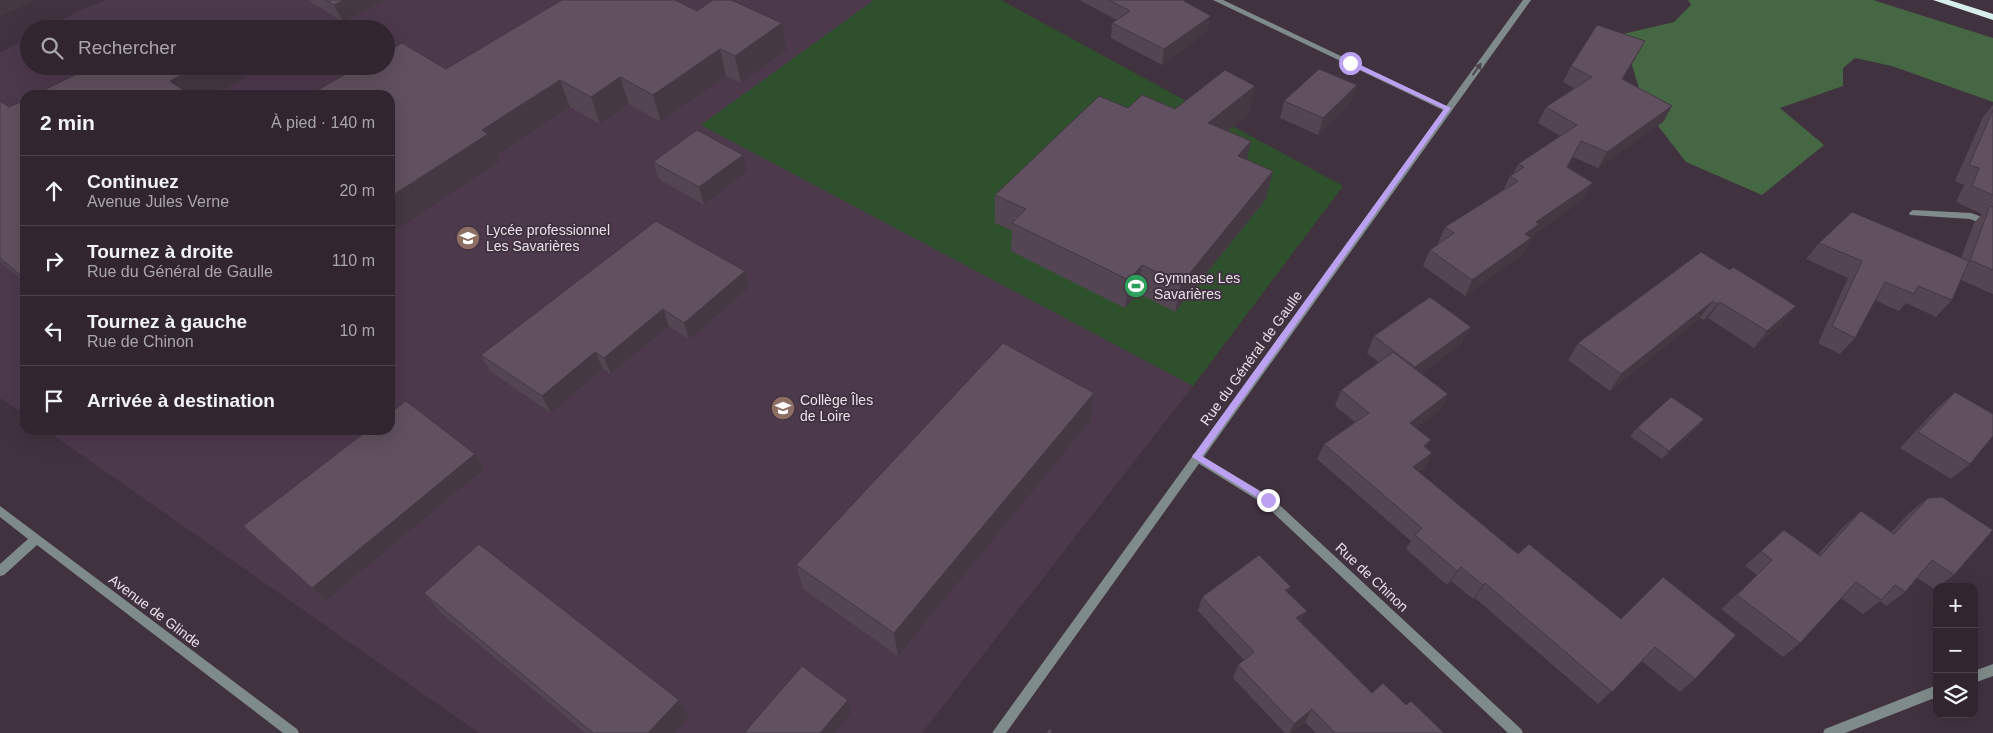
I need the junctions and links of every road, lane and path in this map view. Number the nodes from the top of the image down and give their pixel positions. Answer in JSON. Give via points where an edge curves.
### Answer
{"nodes":[{"id":1,"x":1217,"y":0,"type":"edge"},
{"id":2,"x":1527,"y":0,"type":"edge"},
{"id":3,"x":1938,"y":0,"type":"edge"},
{"id":4,"x":1993,"y":17,"type":"edge"},
{"id":5,"x":1448,"y":108,"type":"junction"},
{"id":6,"x":1913,"y":213,"type":"dead end"},
{"id":7,"x":1993,"y":225,"type":"edge"},
{"id":8,"x":1197,"y":457,"type":"junction"},
{"id":9,"x":0,"y":510,"type":"edge"},
{"id":10,"x":36,"y":540,"type":"junction"},
{"id":11,"x":0,"y":571,"type":"edge"},
{"id":12,"x":1993,"y":670,"type":"edge"},
{"id":13,"x":1978,"y":676,"type":"edge"},
{"id":14,"x":1933,"y":694,"type":"edge"},
{"id":15,"x":293,"y":733,"type":"edge"},
{"id":16,"x":998,"y":733,"type":"edge"},
{"id":17,"x":1517,"y":733,"type":"edge"},
{"id":18,"x":1829,"y":733,"type":"edge"}],
"edges":[{"from":1,"to":5,"type":"street"},
{"from":5,"to":2,"type":"street","name":"Rue du Général de Gaulle","one_way":true},
{"from":3,"to":4,"type":"highway"},
{"from":5,"to":8,"type":"street","name":"Rue du Général de Gaulle"},
{"from":6,"to":7,"type":"street","via":[[1970,216]]},
{"from":8,"to":16,"type":"street","name":"Rue du Général de Gaulle"},
{"from":8,"to":17,"type":"street","name":"Rue de Chinon","via":[[1268,500]]},
{"from":9,"to":10,"type":"street","name":"Avenue de Glinde"},
{"from":10,"to":11,"type":"street"},
{"from":10,"to":15,"type":"street","name":"Avenue de Glinde"},
{"from":12,"to":13,"type":"street"},
{"from":14,"to":18,"type":"street"}]}
